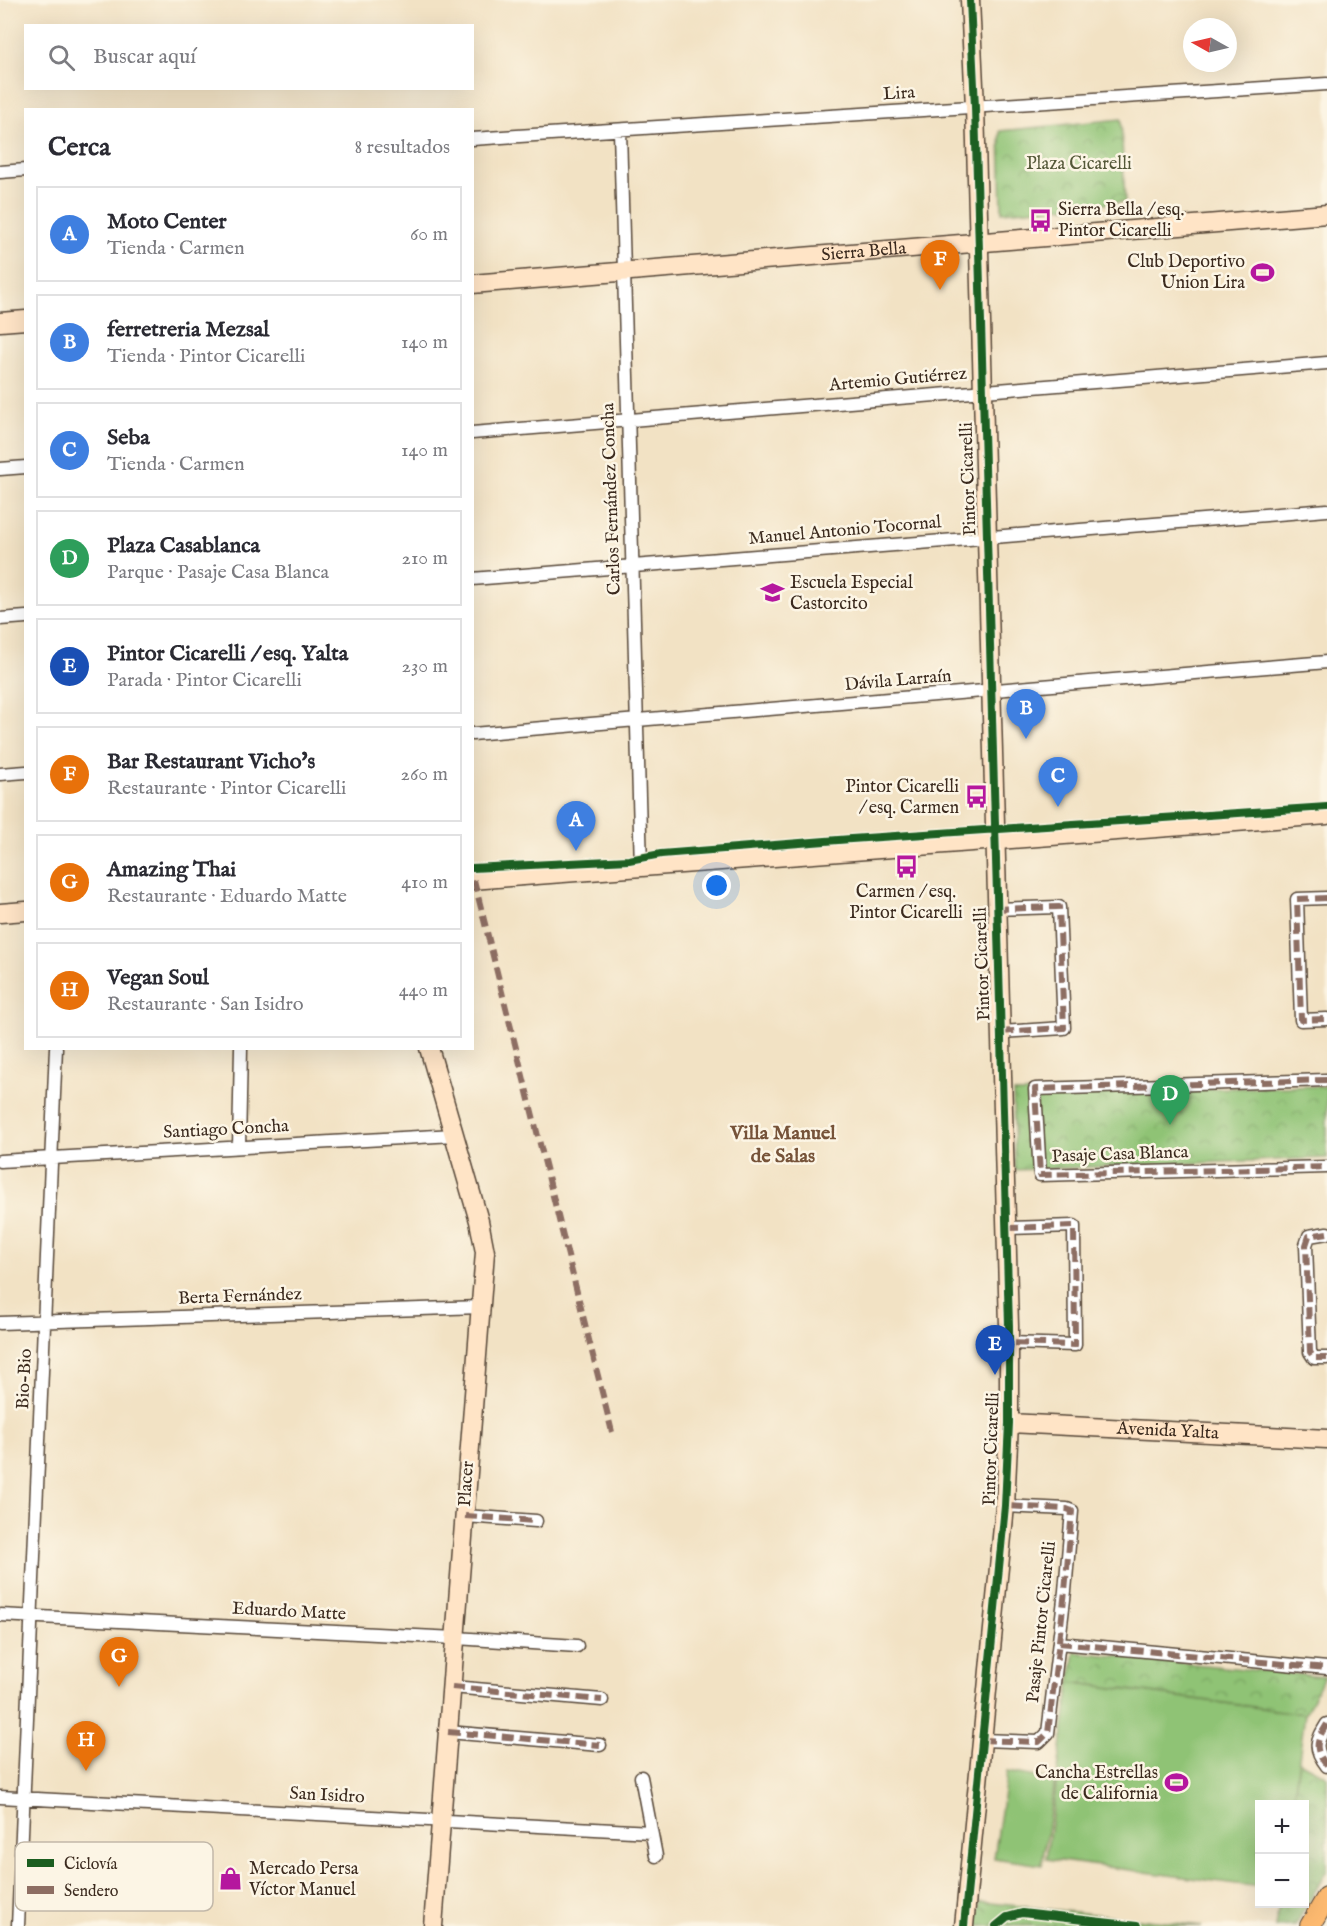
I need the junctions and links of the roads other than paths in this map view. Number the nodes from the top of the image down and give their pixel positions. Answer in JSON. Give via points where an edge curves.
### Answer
{"nodes":[{"id":1,"x":970,"y":0,"type":"edge"},
{"id":2,"x":1327,"y":84,"type":"edge"},
{"id":3,"x":975,"y":107,"type":"junction"},
{"id":4,"x":620,"y":130,"type":"junction"},
{"id":5,"x":474,"y":139,"type":"edge"},
{"id":6,"x":24,"y":170,"type":"edge"},
{"id":7,"x":0,"y":172,"type":"edge"},
{"id":8,"x":1327,"y":214,"type":"edge"},
{"id":9,"x":978,"y":243,"type":"junction"},
{"id":10,"x":624,"y":272,"type":"junction"},
{"id":11,"x":474,"y":284,"type":"edge"},
{"id":12,"x":24,"y":320,"type":"edge"},
{"id":13,"x":0,"y":322,"type":"edge"},
{"id":14,"x":1327,"y":363,"type":"edge"},
{"id":15,"x":982,"y":391,"type":"junction"},
{"id":16,"x":628,"y":420,"type":"junction"},
{"id":17,"x":474,"y":433,"type":"edge"},
{"id":18,"x":24,"y":467,"type":"edge"},
{"id":19,"x":0,"y":469,"type":"edge"},
{"id":20,"x":1327,"y":510,"type":"edge"},
{"id":21,"x":986,"y":537,"type":"junction"},
{"id":22,"x":632,"y":566,"type":"junction"},
{"id":23,"x":474,"y":579,"type":"edge"},
{"id":24,"x":24,"y":617,"type":"edge"},
{"id":25,"x":0,"y":619,"type":"edge"},
{"id":26,"x":1327,"y":662,"type":"edge"},
{"id":27,"x":990,"y":691,"type":"junction"},
{"id":28,"x":637,"y":721,"type":"junction"},
{"id":29,"x":474,"y":734,"type":"edge"},
{"id":30,"x":24,"y":772,"type":"edge"},
{"id":31,"x":0,"y":774,"type":"edge"},
{"id":32,"x":1327,"y":815,"type":"edge"},
{"id":33,"x":994,"y":839,"type":"junction"},
{"id":34,"x":641,"y":867,"type":"junction"},
{"id":35,"x":474,"y":877,"type":"edge"},
{"id":36,"x":1327,"y":898,"type":"edge"},
{"id":37,"x":996,"y":909,"type":"junction"},
{"id":38,"x":24,"y":912,"type":"edge"},
{"id":39,"x":0,"y":913,"type":"edge"},
{"id":40,"x":1327,"y":1019,"type":"edge"},
{"id":41,"x":1000,"y":1032,"type":"junction"},
{"id":42,"x":56,"y":1050,"type":"edge"},
{"id":43,"x":241,"y":1050,"type":"edge"},
{"id":44,"x":430,"y":1050,"type":"edge"},
{"id":45,"x":1327,"y":1080,"type":"edge"},
{"id":46,"x":454,"y":1135,"type":"junction"},
{"id":47,"x":238,"y":1147,"type":"junction"},
{"id":48,"x":52,"y":1158,"type":"junction"},
{"id":49,"x":0,"y":1161,"type":"edge"},
{"id":50,"x":1327,"y":1167,"type":"edge"},
{"id":51,"x":1007,"y":1228,"type":"junction"},
{"id":52,"x":1327,"y":1233,"type":"edge"},
{"id":53,"x":481,"y":1307,"type":"junction"},
{"id":54,"x":46,"y":1321,"type":"junction"},
{"id":55,"x":0,"y":1323,"type":"edge"},
{"id":56,"x":1009,"y":1343,"type":"junction"},
{"id":57,"x":1327,"y":1358,"type":"edge"},
{"id":58,"x":1009,"y":1423,"type":"junction"},
{"id":59,"x":1327,"y":1439,"type":"edge"},
{"id":60,"x":1005,"y":1506,"type":"junction"},
{"id":61,"x":465,"y":1516,"type":"junction"},
{"id":62,"x":536,"y":1521,"type":"dead end"},
{"id":63,"x":0,"y":1615,"type":"edge"},
{"id":64,"x":32,"y":1617,"type":"junction"},
{"id":65,"x":456,"y":1638,"type":"junction"},
{"id":66,"x":1059,"y":1643,"type":"junction"},
{"id":67,"x":577,"y":1647,"type":"dead end"},
{"id":68,"x":1327,"y":1668,"type":"edge"},
{"id":69,"x":452,"y":1687,"type":"junction"},
{"id":70,"x":602,"y":1700,"type":"dead end"},
{"id":71,"x":1327,"y":1724,"type":"edge"},
{"id":72,"x":448,"y":1732,"type":"junction"},
{"id":73,"x":982,"y":1740,"type":"junction"},
{"id":74,"x":600,"y":1745,"type":"dead end"},
{"id":75,"x":1327,"y":1766,"type":"edge"},
{"id":76,"x":641,"y":1777,"type":"dead end"},
{"id":77,"x":0,"y":1797,"type":"edge"},
{"id":78,"x":24,"y":1798,"type":"junction"},
{"id":79,"x":441,"y":1820,"type":"junction"},
{"id":80,"x":651,"y":1832,"type":"junction"},
{"id":81,"x":22,"y":1842,"type":"edge"},
{"id":82,"x":656,"y":1856,"type":"dead end"},
{"id":83,"x":1327,"y":1897,"type":"edge"},
{"id":84,"x":19,"y":1911,"type":"edge"},
{"id":85,"x":18,"y":1926,"type":"edge"},
{"id":86,"x":433,"y":1926,"type":"edge"},
{"id":87,"x":964,"y":1926,"type":"edge"},
{"id":88,"x":1310,"y":1926,"type":"edge"}],
"edges":[{"from":1,"to":3,"type":"street","name":"Pintor Cicarelli"},
{"from":2,"to":3,"type":"street","name":"Lira"},
{"from":3,"to":4,"type":"street","name":"Lira"},
{"from":3,"to":9,"type":"street","name":"Pintor Cicarelli"},
{"from":4,"to":5,"type":"street","name":"Lira"},
{"from":4,"to":10,"type":"street","name":"Carlos Fernández Concha"},
{"from":6,"to":7,"type":"street"},
{"from":8,"to":9,"type":"street","name":"Sierra Bella"},
{"from":9,"to":10,"type":"street","name":"Sierra Bella"},
{"from":9,"to":15,"type":"street","name":"Pintor Cicarelli"},
{"from":10,"to":11,"type":"street","name":"Sierra Bella"},
{"from":10,"to":16,"type":"street","name":"Carlos Fernández Concha"},
{"from":12,"to":13,"type":"street"},
{"from":14,"to":15,"type":"street","name":"Artemio Gutiérrez"},
{"from":15,"to":16,"type":"street","name":"Artemio Gutiérrez"},
{"from":15,"to":21,"type":"street","name":"Pintor Cicarelli"},
{"from":16,"to":17,"type":"street","name":"Artemio Gutiérrez"},
{"from":16,"to":22,"type":"street","name":"Carlos Fernández Concha"},
{"from":18,"to":19,"type":"street"},
{"from":20,"to":21,"type":"street","name":"Manuel Antonio Tocornal"},
{"from":21,"to":22,"type":"street","name":"Manuel Antonio Tocornal"},
{"from":21,"to":27,"type":"street","name":"Pintor Cicarelli"},
{"from":22,"to":23,"type":"street","name":"Manuel Antonio Tocornal"},
{"from":22,"to":28,"type":"street","name":"Carlos Fernández Concha"},
{"from":24,"to":25,"type":"street"},
{"from":26,"to":27,"type":"street","name":"Dávila Larraín"},
{"from":27,"to":28,"type":"street","name":"Dávila Larraín"},
{"from":27,"to":33,"type":"street","name":"Pintor Cicarelli"},
{"from":28,"to":29,"type":"street","name":"Dávila Larraín"},
{"from":28,"to":34,"type":"street","name":"Carlos Fernández Concha"},
{"from":30,"to":31,"type":"street"},
{"from":32,"to":33,"type":"street"},
{"from":33,"to":34,"type":"street"},
{"from":33,"to":37,"type":"street","name":"Pintor Cicarelli"},
{"from":34,"to":35,"type":"street"},
{"from":36,"to":40,"type":"street","via":[[1297,899],[1300,1020]]},
{"from":37,"to":41,"type":"street","name":"Pintor Cicarelli"},
{"from":37,"to":41,"type":"street","via":[[1059,907],[1064,1028]]},
{"from":38,"to":39,"type":"street"},
{"from":41,"to":51,"type":"street","name":"Pintor Cicarelli"},
{"from":42,"to":48,"type":"street","name":"Bio-Bio"},
{"from":43,"to":47,"type":"street"},
{"from":44,"to":46,"type":"street","name":"Placer"},
{"from":45,"to":50,"type":"street","name":"Pasaje Casa Blanca","via":[[1035,1089],[1040,1175]]},
{"from":46,"to":47,"type":"street","name":"Santiago Concha"},
{"from":46,"to":53,"type":"street","name":"Placer","via":[[485,1252]]},
{"from":47,"to":48,"type":"street","name":"Santiago Concha"},
{"from":48,"to":49,"type":"street","name":"Santiago Concha"},
{"from":48,"to":54,"type":"street","name":"Bio-Bio"},
{"from":51,"to":56,"type":"street","name":"Pintor Cicarelli"},
{"from":51,"to":56,"type":"street","via":[[1074,1226],[1075,1345]]},
{"from":52,"to":57,"type":"street","via":[[1309,1236],[1306,1245],[1310,1352],[1314,1358]]},
{"from":53,"to":54,"type":"street","name":"Berta Fernández"},
{"from":53,"to":61,"type":"street","name":"Placer"},
{"from":54,"to":55,"type":"street","name":"Berta Fernández"},
{"from":54,"to":64,"type":"street","name":"Bio-Bio"},
{"from":56,"to":58,"type":"street","name":"Pintor Cicarelli"},
{"from":58,"to":59,"type":"street","name":"Avenida Yalta"},
{"from":58,"to":60,"type":"street","name":"Pintor Cicarelli"},
{"from":60,"to":66,"type":"street","name":"Pasaje Pintor Cicarelli","via":[[1072,1511]]},
{"from":60,"to":73,"type":"street","name":"Pintor Cicarelli"},
{"from":61,"to":62,"type":"street"},
{"from":61,"to":65,"type":"street","name":"Placer"},
{"from":63,"to":64,"type":"street","name":"Eduardo Matte"},
{"from":64,"to":65,"type":"street","name":"Eduardo Matte"},
{"from":64,"to":78,"type":"street","name":"Bio-Bio"},
{"from":65,"to":67,"type":"street","name":"Eduardo Matte"},
{"from":65,"to":69,"type":"street","name":"Placer"},
{"from":66,"to":68,"type":"street"},
{"from":66,"to":73,"type":"street","name":"Pasaje Pintor Cicarelli","via":[[1048,1733],[1039,1742]]},
{"from":69,"to":70,"type":"street"},
{"from":69,"to":72,"type":"street","name":"Placer"},
{"from":71,"to":75,"type":"street","via":[[1317,1747]]},
{"from":72,"to":74,"type":"street"},
{"from":72,"to":79,"type":"street","name":"Placer"},
{"from":73,"to":87,"type":"street","name":"Pintor Cicarelli"},
{"from":76,"to":80,"type":"street"},
{"from":77,"to":78,"type":"street","name":"San Isidro"},
{"from":78,"to":79,"type":"street","name":"San Isidro"},
{"from":78,"to":81,"type":"street","name":"Bio-Bio"},
{"from":79,"to":80,"type":"street","name":"San Isidro"},
{"from":79,"to":86,"type":"street","name":"Placer"},
{"from":80,"to":82,"type":"street"},
{"from":83,"to":88,"type":"main road"},
{"from":84,"to":85,"type":"street","name":"Bio-Bio"}]}
